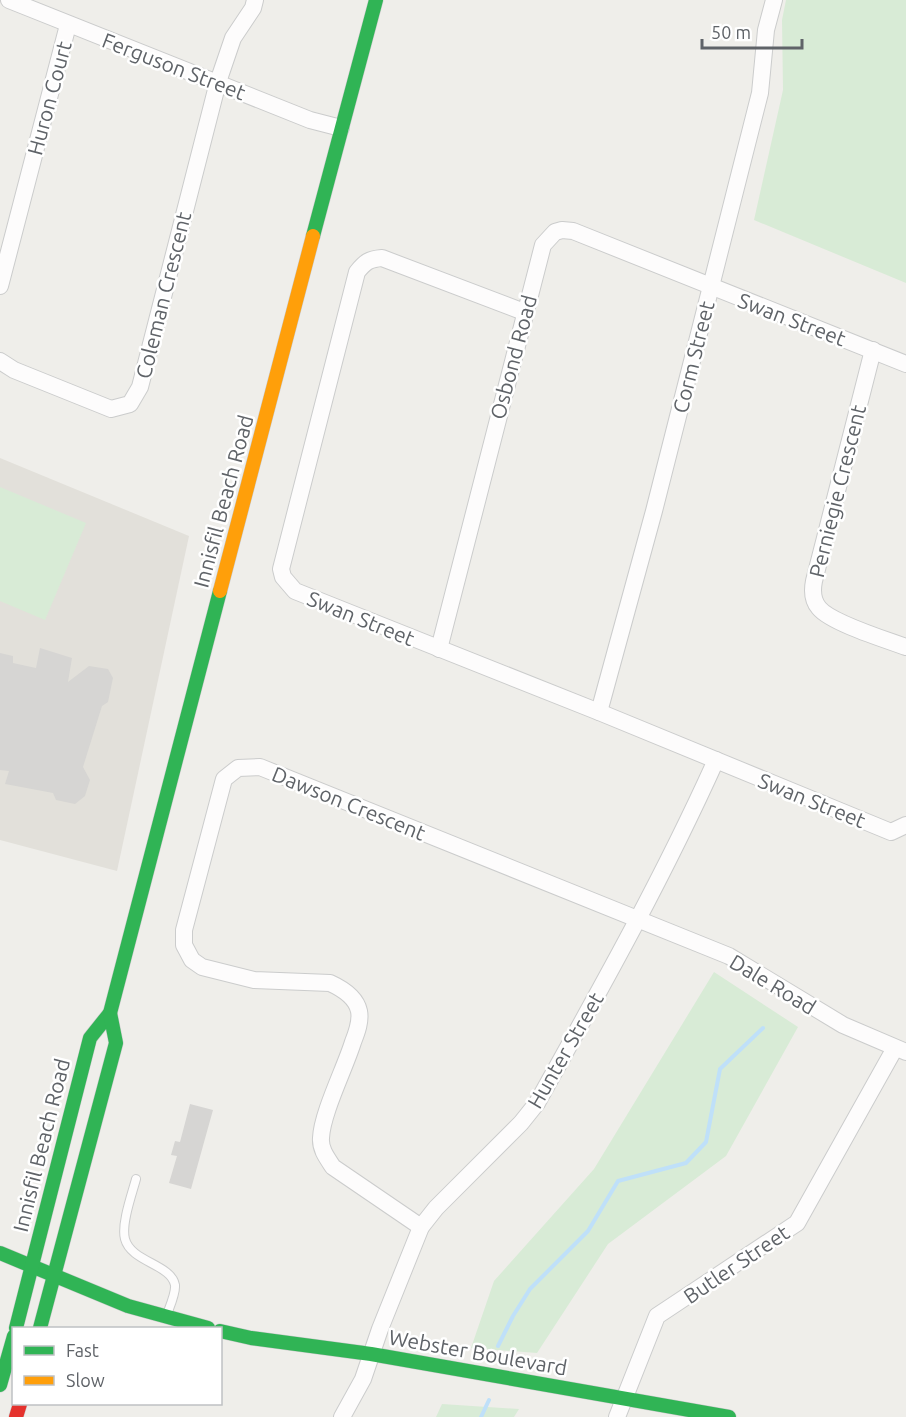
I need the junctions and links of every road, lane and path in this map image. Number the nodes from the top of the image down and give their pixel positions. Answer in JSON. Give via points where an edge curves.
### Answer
{"nodes":[{"id":1,"x":9,"y":0,"type":"edge"},
{"id":2,"x":255,"y":0,"type":"edge"},
{"id":3,"x":376,"y":0,"type":"edge"},
{"id":4,"x":774,"y":0,"type":"edge"},
{"id":5,"x":68,"y":25,"type":"junction"},
{"id":6,"x":218,"y":82,"type":"junction"},
{"id":7,"x":341,"y":128,"type":"junction"},
{"id":8,"x":0,"y":286,"type":"edge"},
{"id":9,"x":711,"y":287,"type":"junction"},
{"id":10,"x":525,"y":312,"type":"junction"},
{"id":11,"x":873,"y":351,"type":"junction"},
{"id":12,"x":0,"y":361,"type":"edge"},
{"id":13,"x":906,"y":364,"type":"edge"},
{"id":14,"x":906,"y":647,"type":"edge"},
{"id":15,"x":438,"y":649,"type":"junction"},
{"id":16,"x":599,"y":712,"type":"junction"},
{"id":17,"x":716,"y":760,"type":"junction"},
{"id":18,"x":906,"y":825,"type":"edge"},
{"id":19,"x":639,"y":919,"type":"junction"},
{"id":20,"x":110,"y":1013,"type":"junction"},
{"id":21,"x":901,"y":1050,"type":"edge"},
{"id":22,"x":136,"y":1179,"type":"dead end"},
{"id":23,"x":421,"y":1227,"type":"junction"},
{"id":24,"x":0,"y":1253,"type":"edge"},
{"id":25,"x":33,"y":1268,"type":"junction"},
{"id":26,"x":54,"y":1277,"type":"junction"},
{"id":27,"x":166,"y":1318,"type":"junction"},
{"id":28,"x":17,"y":1327,"type":"edge"},
{"id":29,"x":41,"y":1327,"type":"edge"},
{"id":30,"x":200,"y":1327,"type":"edge"},
{"id":31,"x":222,"y":1331,"type":"edge"},
{"id":32,"x":12,"y":1343,"type":"edge"},
{"id":33,"x":371,"y":1354,"type":"junction"},
{"id":34,"x":0,"y":1385,"type":"edge"},
{"id":35,"x":624,"y":1399,"type":"junction"},
{"id":36,"x":342,"y":1417,"type":"edge"},
{"id":37,"x":617,"y":1417,"type":"edge"},
{"id":38,"x":729,"y":1417,"type":"edge"}],
"edges":[{"from":1,"to":5,"type":"street","name":"Ferguson Street"},
{"from":2,"to":6,"type":"street","name":"Coleman Crescent","via":[[233,38]]},
{"from":3,"to":7,"type":"main road","name":"Innisfil Beach Road"},
{"from":4,"to":9,"type":"street","name":"Corm Street","via":[[766,30],[760,93]]},
{"from":5,"to":6,"type":"street","name":"Ferguson Street"},
{"from":5,"to":8,"type":"street","name":"Huron Court"},
{"from":6,"to":7,"type":"street","name":"Ferguson Street","via":[[310,120]]},
{"from":6,"to":12,"type":"street","name":"Coleman Crescent","via":[[140,387],[130,404],[111,409]]},
{"from":7,"to":20,"type":"main road","name":"Innisfil Beach Road"},
{"from":9,"to":10,"type":"street","name":"Osbond Road","via":[[562,230],[552,234],[543,245]]},
{"from":9,"to":11,"type":"street","name":"Swan Street"},
{"from":9,"to":16,"type":"street","name":"Corm Street"},
{"from":10,"to":15,"type":"street","name":"Osbond Road"},
{"from":10,"to":15,"type":"street","name":"Swan Street","via":[[381,258],[369,259],[357,272],[281,569],[295,591]]},
{"from":11,"to":13,"type":"street","name":"Swan Street"},
{"from":11,"to":14,"type":"street","name":"Perniegie Crescent","via":[[813,592],[818,606],[828,616]]},
{"from":15,"to":16,"type":"street","name":"Swan Street"},
{"from":16,"to":17,"type":"street","name":"Swan Street"},
{"from":17,"to":18,"type":"street","name":"Swan Street","via":[[891,832]]},
{"from":17,"to":19,"type":"street","name":"Hunter Street"},
{"from":19,"to":21,"type":"street","name":"Dale Road","via":[[729,956],[843,1025]]},
{"from":19,"to":23,"type":"street","name":"Hunter Street","via":[[537,1103]]},
{"from":19,"to":23,"type":"street","name":"Dawson Crescent","via":[[260,767],[238,768],[224,779],[183,945],[202,967],[254,980],[330,983],[351,997],[359,1008],[359,1021],[323,1123],[320,1140],[324,1154],[333,1167]]},
{"from":20,"to":25,"type":"main road","name":"Innisfil Beach Road","via":[[90,1038]]},
{"from":20,"to":26,"type":"main road","name":"Innisfil Beach Road","via":[[116,1043]]},
{"from":21,"to":35,"type":"street","name":"Butler Street","via":[[797,1223],[657,1316]]},
{"from":22,"to":27,"type":"lane","via":[[125,1239],[134,1253],[175,1284]]},
{"from":23,"to":33,"type":"street","name":"Hunter Street"},
{"from":24,"to":25,"type":"main road"},
{"from":25,"to":26,"type":"main road"},
{"from":25,"to":28,"type":"main road","name":"Innisfil Beach Road"},
{"from":26,"to":27,"type":"main road","via":[[124,1306]]},
{"from":26,"to":29,"type":"main road","name":"Innisfil Beach Road"},
{"from":27,"to":30,"type":"main road"},
{"from":31,"to":33,"type":"main road","name":"Webster Boulevard"},
{"from":32,"to":34,"type":"main road"},
{"from":33,"to":35,"type":"main road","name":"Webster Boulevard"},
{"from":33,"to":36,"type":"street","name":"Hunter Street","via":[[363,1379]]},
{"from":35,"to":37,"type":"street","name":"Butler Street"},
{"from":35,"to":38,"type":"main road","name":"Webster Boulevard"}]}
